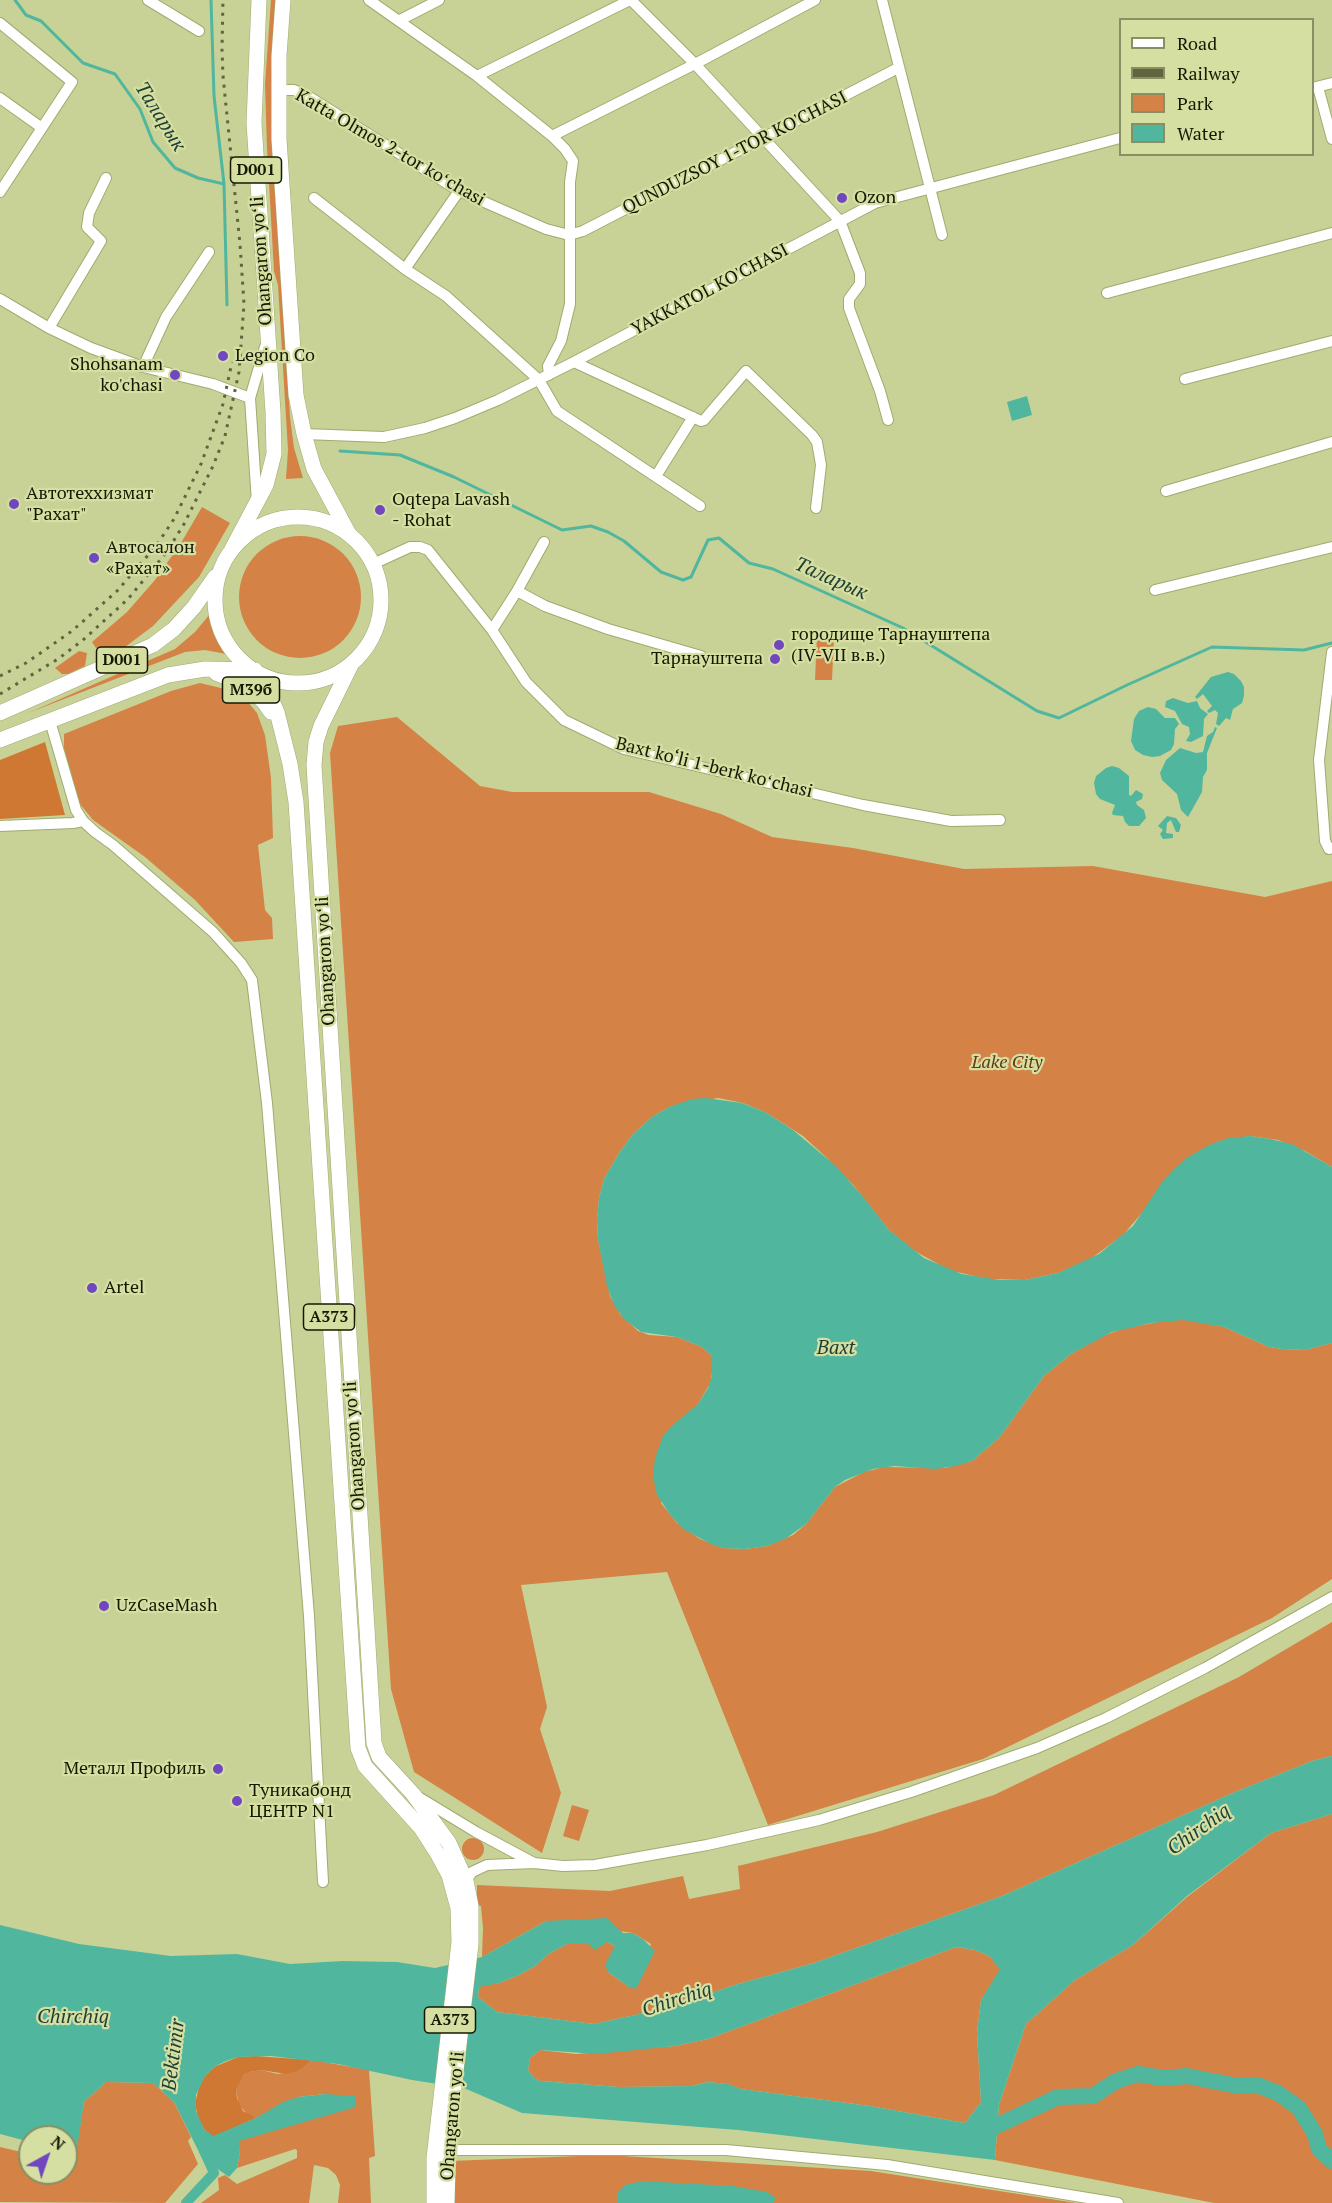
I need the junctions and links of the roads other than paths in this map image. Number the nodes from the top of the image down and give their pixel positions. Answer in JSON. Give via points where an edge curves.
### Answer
{"nodes":[{"id":1,"x":148,"y":0,"type":"edge"},
{"id":2,"x":259,"y":0,"type":"edge"},
{"id":3,"x":283,"y":0,"type":"edge"},
{"id":4,"x":369,"y":0,"type":"edge"},
{"id":5,"x":439,"y":0,"type":"edge"},
{"id":6,"x":631,"y":0,"type":"edge"},
{"id":7,"x":815,"y":0,"type":"edge"},
{"id":8,"x":882,"y":0,"type":"edge"},
{"id":9,"x":400,"y":20,"type":"junction"},
{"id":10,"x":0,"y":23,"type":"edge"},
{"id":11,"x":199,"y":31,"type":"dead end"},
{"id":12,"x":695,"y":64,"type":"junction"},
{"id":13,"x":898,"y":68,"type":"junction"},
{"id":14,"x":477,"y":76,"type":"junction"},
{"id":15,"x":1332,"y":83,"type":"edge"},
{"id":16,"x":1315,"y":88,"type":"edge"},
{"id":17,"x":278,"y":90,"type":"junction"},
{"id":18,"x":0,"y":98,"type":"edge"},
{"id":19,"x":42,"y":128,"type":"junction"},
{"id":20,"x":552,"y":136,"type":"junction"},
{"id":21,"x":1119,"y":138,"type":"edge"},
{"id":22,"x":1332,"y":138,"type":"edge"},
{"id":23,"x":764,"y":139,"type":"junction"},
{"id":24,"x":106,"y":178,"type":"dead end"},
{"id":25,"x":930,"y":187,"type":"junction"},
{"id":26,"x":459,"y":191,"type":"junction"},
{"id":27,"x":0,"y":192,"type":"edge"},
{"id":28,"x":314,"y":198,"type":"dead end"},
{"id":29,"x":840,"y":221,"type":"junction"},
{"id":30,"x":1332,"y":233,"type":"edge"},
{"id":31,"x":569,"y":235,"type":"junction"},
{"id":32,"x":942,"y":235,"type":"dead end"},
{"id":33,"x":209,"y":252,"type":"dead end"},
{"id":34,"x":405,"y":270,"type":"junction"},
{"id":35,"x":1107,"y":292,"type":"dead end"},
{"id":36,"x":0,"y":300,"type":"edge"},
{"id":37,"x":49,"y":328,"type":"junction"},
{"id":38,"x":267,"y":341,"type":"junction"},
{"id":39,"x":1332,"y":341,"type":"edge"},
{"id":40,"x":574,"y":362,"type":"junction"},
{"id":41,"x":143,"y":367,"type":"junction"},
{"id":42,"x":544,"y":377,"type":"junction"},
{"id":43,"x":1185,"y":379,"type":"dead end"},
{"id":44,"x":250,"y":398,"type":"junction"},
{"id":45,"x":693,"y":417,"type":"junction"},
{"id":46,"x":888,"y":420,"type":"dead end"},
{"id":47,"x":304,"y":434,"type":"junction"},
{"id":48,"x":1332,"y":442,"type":"edge"},
{"id":49,"x":656,"y":476,"type":"junction"},
{"id":50,"x":1166,"y":491,"type":"dead end"},
{"id":51,"x":257,"y":503,"type":"junction"},
{"id":52,"x":700,"y":506,"type":"dead end"},
{"id":53,"x":816,"y":508,"type":"dead end"},
{"id":54,"x":349,"y":534,"type":"junction"},
{"id":55,"x":544,"y":542,"type":"dead end"},
{"id":56,"x":1332,"y":547,"type":"edge"},
{"id":57,"x":232,"y":549,"type":"junction"},
{"id":58,"x":373,"y":564,"type":"junction"},
{"id":59,"x":219,"y":572,"type":"junction"},
{"id":60,"x":1155,"y":590,"type":"dead end"},
{"id":61,"x":517,"y":591,"type":"junction"},
{"id":62,"x":492,"y":630,"type":"junction"},
{"id":63,"x":1332,"y":652,"type":"edge"},
{"id":64,"x":701,"y":656,"type":"dead end"},
{"id":65,"x":351,"y":665,"type":"junction"},
{"id":66,"x":250,"y":668,"type":"junction"},
{"id":67,"x":205,"y":669,"type":"junction"},
{"id":68,"x":0,"y":713,"type":"edge"},
{"id":69,"x":50,"y":721,"type":"junction"},
{"id":70,"x":282,"y":729,"type":"junction"},
{"id":71,"x":0,"y":741,"type":"edge"},
{"id":72,"x":83,"y":820,"type":"junction"},
{"id":73,"x":1000,"y":820,"type":"dead end"},
{"id":74,"x":0,"y":826,"type":"edge"},
{"id":75,"x":1332,"y":848,"type":"edge"},
{"id":76,"x":1332,"y":1597,"type":"edge"},
{"id":77,"x":413,"y":1794,"type":"junction"},
{"id":78,"x":534,"y":1863,"type":"junction"},
{"id":79,"x":465,"y":1881,"type":"junction"},
{"id":80,"x":323,"y":1882,"type":"dead end"},
{"id":81,"x":465,"y":1943,"type":"junction"},
{"id":82,"x":447,"y":2097,"type":"junction"},
{"id":83,"x":456,"y":2150,"type":"dead end"},
{"id":84,"x":434,"y":2203,"type":"edge"},
{"id":85,"x":447,"y":2203,"type":"edge"},
{"id":86,"x":1118,"y":2203,"type":"edge"}],
"edges":[{"from":1,"to":11,"type":"street"},
{"from":2,"to":38,"type":"highway","name":"Ohangaron yoʻli","number":"D001","via":[[254,123]]},
{"from":3,"to":17,"type":"highway","name":"Ohangaron yoʻli","number":"D001"},
{"from":4,"to":9,"type":"street"},
{"from":5,"to":9,"type":"street"},
{"from":6,"to":12,"type":"street"},
{"from":6,"to":14,"type":"street"},
{"from":7,"to":12,"type":"street"},
{"from":8,"to":13,"type":"street"},
{"from":9,"to":14,"type":"street"},
{"from":10,"to":19,"type":"street","via":[[71,80]]},
{"from":12,"to":20,"type":"street"},
{"from":12,"to":23,"type":"street"},
{"from":13,"to":23,"type":"street","name":"QUNDUZSOY 1-TOR KO'CHASI"},
{"from":13,"to":25,"type":"street"},
{"from":14,"to":20,"type":"street"},
{"from":15,"to":16,"type":"street"},
{"from":16,"to":22,"type":"street"},
{"from":17,"to":26,"type":"street","name":"Katta Olmos 2-tor koʻchasi","via":[[294,90],[311,98]]},
{"from":17,"to":47,"type":"highway","name":"Ohangaron yoʻli","number":"D001","via":[[293,369]]},
{"from":18,"to":19,"type":"street"},
{"from":19,"to":27,"type":"street"},
{"from":20,"to":31,"type":"street","via":[[573,161]]},
{"from":21,"to":25,"type":"street","name":"YAKKATOL KO'CHASI"},
{"from":23,"to":29,"type":"street"},
{"from":23,"to":31,"type":"street","name":"QUNDUZSOY 1-TOR KO'CHASI"},
{"from":24,"to":37,"type":"street","via":[[89,213],[87,227],[101,241]]},
{"from":25,"to":29,"type":"street","name":"YAKKATOL KO'CHASI","via":[[875,203]]},
{"from":25,"to":32,"type":"street"},
{"from":26,"to":31,"type":"street","name":"Katta Olmos 2-tor koʻchasi"},
{"from":26,"to":34,"type":"street"},
{"from":28,"to":34,"type":"street"},
{"from":29,"to":40,"type":"street","name":"YAKKATOL KO'CHASI"},
{"from":29,"to":46,"type":"street","via":[[860,273],[860,284],[849,299],[849,308]]},
{"from":30,"to":35,"type":"street"},
{"from":31,"to":42,"type":"street","via":[[570,304],[561,340]]},
{"from":33,"to":41,"type":"street","via":[[166,317]]},
{"from":34,"to":42,"type":"street","via":[[446,296]]},
{"from":36,"to":37,"type":"street"},
{"from":37,"to":41,"type":"street"},
{"from":38,"to":44,"type":"street"},
{"from":38,"to":51,"type":"highway","name":"Ohangaron yoʻli","number":"D001","via":[[274,454],[269,479]]},
{"from":39,"to":43,"type":"street"},
{"from":40,"to":42,"type":"street","name":"YAKKATOL KO'CHASI"},
{"from":40,"to":45,"type":"street"},
{"from":41,"to":44,"type":"street","via":[[213,384]]},
{"from":42,"to":47,"type":"street","name":"YAKKATOL KO'CHASI","via":[[476,410],[405,434],[369,438]]},
{"from":42,"to":49,"type":"street","via":[[557,411]]},
{"from":44,"to":51,"type":"street"},
{"from":45,"to":49,"type":"street"},
{"from":45,"to":53,"type":"street","via":[[704,420],[746,371],[817,442],[821,465]]},
{"from":47,"to":54,"type":"highway","name":"Ohangaron yoʻli","number":"D001","via":[[320,483]]},
{"from":48,"to":50,"type":"street"},
{"from":49,"to":52,"type":"street"},
{"from":51,"to":57,"type":"highway","name":"Ohangaron yoʻli","number":"D001"},
{"from":54,"to":57,"type":"highway","number":"D001","via":[[317,519],[282,518],[249,532]]},
{"from":54,"to":58,"type":"highway","number":"D001"},
{"from":55,"to":61,"type":"street"},
{"from":56,"to":60,"type":"street"},
{"from":57,"to":59,"type":"highway","number":"D001"},
{"from":58,"to":62,"type":"street","name":"Baxt ko‘li 1-berk koʻchasi","via":[[410,547],[428,550]]},
{"from":58,"to":65,"type":"highway","number":"D001","via":[[379,583],[380,613],[370,641]]},
{"from":59,"to":66,"type":"highway","number":"D001","via":[[214,597],[218,622],[228,644]]},
{"from":59,"to":68,"type":"highway","number":"D001","via":[[194,607],[153,645]]},
{"from":61,"to":62,"type":"street"},
{"from":61,"to":64,"type":"street","via":[[545,606],[601,626]]},
{"from":62,"to":73,"type":"street","name":"Baxt ko‘li 1-berk koʻchasi","via":[[526,682],[564,720],[624,749],[874,807],[951,821]]},
{"from":63,"to":75,"type":"street","via":[[1319,760],[1325,841]]},
{"from":65,"to":66,"type":"highway","number":"D001","via":[[323,679],[303,682],[283,681]]},
{"from":65,"to":77,"type":"highway","name":"Ohangaron yoʻli","number":"A373","via":[[318,734],[314,777],[374,1743],[379,1757]]},
{"from":66,"to":67,"type":"highway","number":"D001"},
{"from":66,"to":70,"type":"highway","name":"Ohangaron yoʻli","number":"A373","via":[[267,690]]},
{"from":67,"to":69,"type":"highway","number":"D001","via":[[168,675]]},
{"from":67,"to":70,"type":"highway","number":"M39б","via":[[232,678],[253,692]]},
{"from":69,"to":71,"type":"highway","number":"D001"},
{"from":69,"to":72,"type":"street","via":[[76,810]]},
{"from":70,"to":81,"type":"highway","name":"Ohangaron yoʻli","number":"A373","via":[[296,802],[358,1748],[365,1766],[421,1828],[437,1852],[455,1894]]},
{"from":72,"to":74,"type":"street","via":[[73,824]]},
{"from":72,"to":80,"type":"street","via":[[213,932],[252,980],[267,1103],[305,1559]]},
{"from":76,"to":78,"type":"street","via":[[1106,1718],[1037,1748],[929,1786],[819,1820],[707,1845],[595,1865]]},
{"from":77,"to":78,"type":"street"},
{"from":77,"to":79,"type":"highway","name":"Ohangaron yoʻli","number":"A373","via":[[449,1844]]},
{"from":78,"to":79,"type":"street","via":[[487,1865],[472,1872]]},
{"from":79,"to":81,"type":"highway","name":"Ohangaron yoʻli","number":"A373","via":[[471,1906]]},
{"from":81,"to":82,"type":"highway","name":"Ohangaron yoʻli","number":"A373"},
{"from":82,"to":84,"type":"highway","name":"Ohangaron yoʻli","number":"A373","via":[[434,2158]]},
{"from":82,"to":85,"type":"highway","name":"Ohangaron yoʻli","number":"A373"},
{"from":83,"to":86,"type":"street","via":[[726,2150],[886,2165]]}]}
